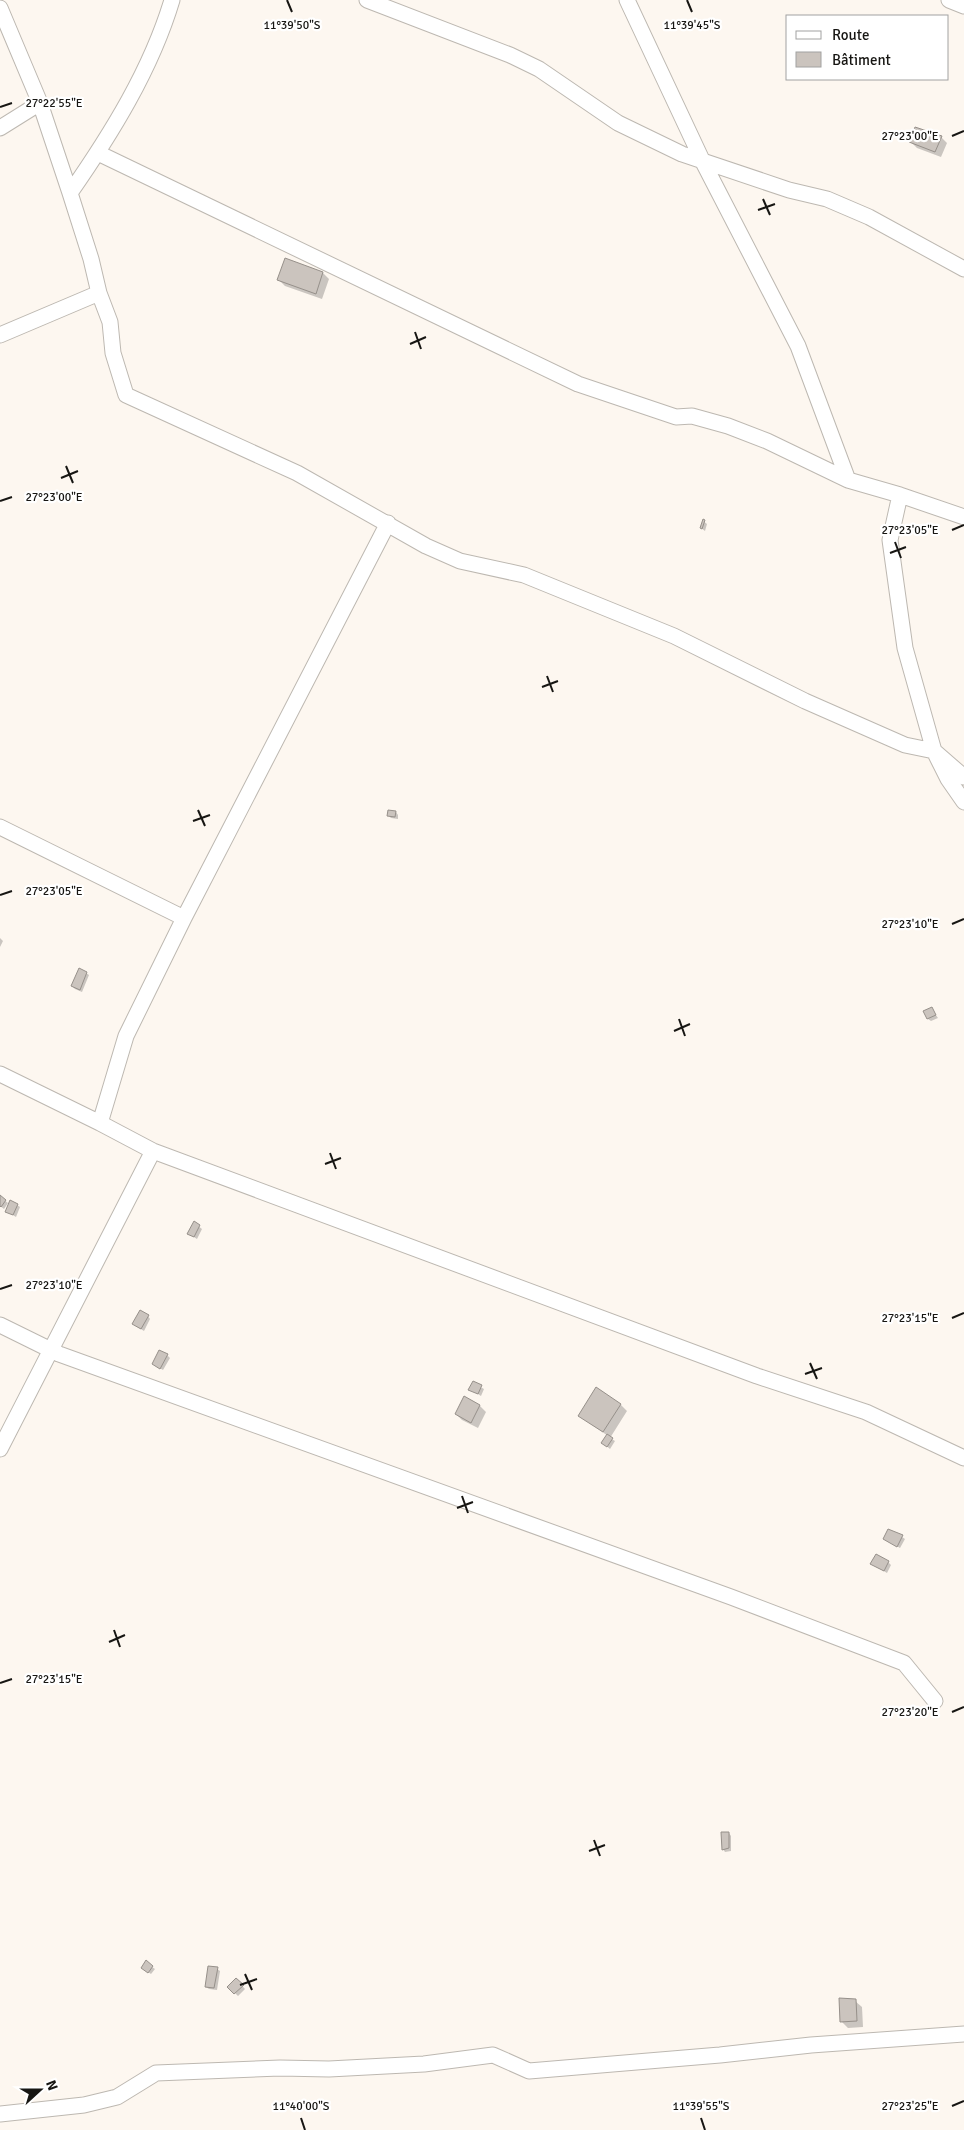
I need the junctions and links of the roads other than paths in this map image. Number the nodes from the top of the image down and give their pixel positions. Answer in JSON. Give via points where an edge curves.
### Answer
{"nodes":[{"id":1,"x":172,"y":0,"type":"edge"},
{"id":2,"x":367,"y":0,"type":"edge"},
{"id":3,"x":627,"y":0,"type":"edge"},
{"id":4,"x":949,"y":0,"type":"edge"},
{"id":5,"x":964,"y":6,"type":"edge"},
{"id":6,"x":0,"y":8,"type":"edge"},
{"id":7,"x":40,"y":103,"type":"junction"},
{"id":8,"x":0,"y":128,"type":"edge"},
{"id":9,"x":98,"y":153,"type":"junction"},
{"id":10,"x":703,"y":162,"type":"junction"},
{"id":11,"x":70,"y":193,"type":"junction"},
{"id":12,"x":964,"y":269,"type":"edge"},
{"id":13,"x":99,"y":293,"type":"junction"},
{"id":14,"x":0,"y":335,"type":"edge"},
{"id":15,"x":848,"y":480,"type":"junction"},
{"id":16,"x":900,"y":495,"type":"junction"},
{"id":17,"x":964,"y":517,"type":"edge"},
{"id":18,"x":388,"y":523,"type":"junction"},
{"id":19,"x":934,"y":751,"type":"junction"},
{"id":20,"x":964,"y":776,"type":"edge"},
{"id":21,"x":964,"y":802,"type":"edge"},
{"id":22,"x":0,"y":827,"type":"edge"},
{"id":23,"x":184,"y":918,"type":"junction"},
{"id":24,"x":0,"y":1074,"type":"edge"},
{"id":25,"x":100,"y":1123,"type":"junction"},
{"id":26,"x":153,"y":1151,"type":"junction"},
{"id":27,"x":0,"y":1325,"type":"edge"},
{"id":28,"x":52,"y":1350,"type":"junction"},
{"id":29,"x":0,"y":1449,"type":"edge"},
{"id":30,"x":964,"y":1458,"type":"edge"},
{"id":31,"x":935,"y":1701,"type":"dead end"},
{"id":32,"x":964,"y":2034,"type":"edge"},
{"id":33,"x":0,"y":2114,"type":"edge"}],
"edges":[{"from":1,"to":9,"type":"street","via":[[143,72]]},
{"from":2,"to":10,"type":"street","via":[[510,55],[539,69],[618,123]]},
{"from":3,"to":10,"type":"street"},
{"from":4,"to":5,"type":"street"},
{"from":6,"to":7,"type":"street"},
{"from":7,"to":8,"type":"street"},
{"from":7,"to":11,"type":"street"},
{"from":9,"to":11,"type":"street"},
{"from":9,"to":15,"type":"street","via":[[578,384],[676,418],[692,416],[728,426]]},
{"from":10,"to":12,"type":"street","via":[[827,200],[869,217]]},
{"from":10,"to":15,"type":"street","via":[[798,346]]},
{"from":11,"to":13,"type":"street"},
{"from":13,"to":14,"type":"street"},
{"from":13,"to":18,"type":"street","via":[[110,322],[113,353],[126,395],[297,472]]},
{"from":15,"to":16,"type":"street"},
{"from":16,"to":17,"type":"street"},
{"from":16,"to":19,"type":"street","via":[[890,540],[905,648]]},
{"from":18,"to":19,"type":"street","via":[[426,546],[460,561],[524,576],[647,625],[858,725],[905,745]]},
{"from":18,"to":23,"type":"street"},
{"from":19,"to":20,"type":"street"},
{"from":19,"to":21,"type":"street"},
{"from":22,"to":23,"type":"street"},
{"from":23,"to":25,"type":"street","via":[[126,1036]]},
{"from":24,"to":25,"type":"street"},
{"from":25,"to":26,"type":"street"},
{"from":26,"to":28,"type":"street"},
{"from":26,"to":30,"type":"street","via":[[757,1376],[866,1412]]},
{"from":27,"to":28,"type":"street"},
{"from":28,"to":29,"type":"street"},
{"from":28,"to":31,"type":"street","via":[[904,1662]]},
{"from":32,"to":33,"type":"street","via":[[530,2071],[493,2056],[424,2064],[329,2069],[156,2073],[117,2097]]}]}
